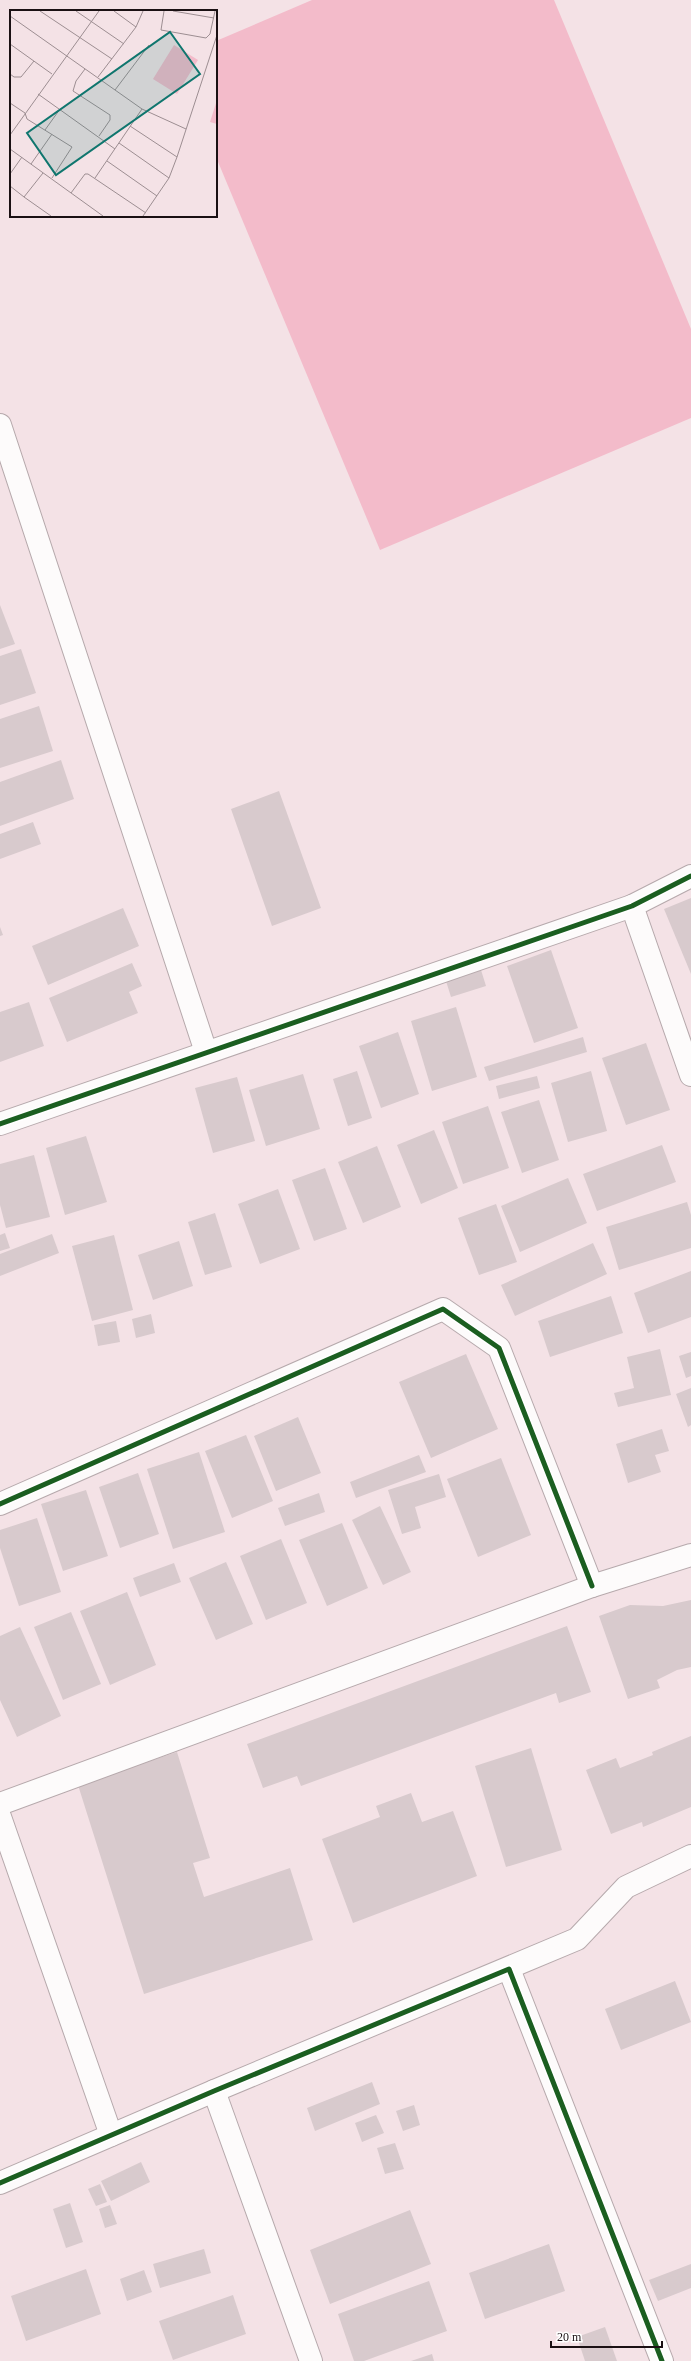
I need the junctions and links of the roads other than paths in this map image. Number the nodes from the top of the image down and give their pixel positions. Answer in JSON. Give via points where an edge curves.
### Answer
{"nodes":[{"id":1,"x":0,"y":425,"type":"edge"},
{"id":2,"x":691,"y":876,"type":"edge"},
{"id":3,"x":632,"y":906,"type":"junction"},
{"id":4,"x":206,"y":1052,"type":"junction"},
{"id":5,"x":691,"y":1075,"type":"edge"},
{"id":6,"x":0,"y":1124,"type":"edge"},
{"id":7,"x":0,"y":1504,"type":"edge"},
{"id":8,"x":691,"y":1555,"type":"edge"},
{"id":9,"x":592,"y":1586,"type":"junction"},
{"id":10,"x":0,"y":1804,"type":"edge"},
{"id":11,"x":0,"y":1818,"type":"edge"},
{"id":12,"x":691,"y":1856,"type":"edge"},
{"id":13,"x":509,"y":1969,"type":"junction"},
{"id":14,"x":214,"y":2091,"type":"junction"},
{"id":15,"x":111,"y":2135,"type":"junction"},
{"id":16,"x":0,"y":2183,"type":"edge"},
{"id":17,"x":311,"y":2361,"type":"edge"},
{"id":18,"x":662,"y":2361,"type":"edge"}],
"edges":[{"from":1,"to":4,"type":"street"},
{"from":2,"to":3,"type":"street"},
{"from":3,"to":4,"type":"street"},
{"from":3,"to":5,"type":"street"},
{"from":4,"to":6,"type":"street"},
{"from":7,"to":9,"type":"street","via":[[443,1309],[499,1348]]},
{"from":8,"to":9,"type":"street"},
{"from":9,"to":10,"type":"street"},
{"from":11,"to":15,"type":"street"},
{"from":12,"to":13,"type":"street","via":[[626,1887],[577,1939]]},
{"from":13,"to":14,"type":"street"},
{"from":13,"to":18,"type":"street"},
{"from":14,"to":15,"type":"street"},
{"from":14,"to":17,"type":"street"},
{"from":15,"to":16,"type":"street"}]}
